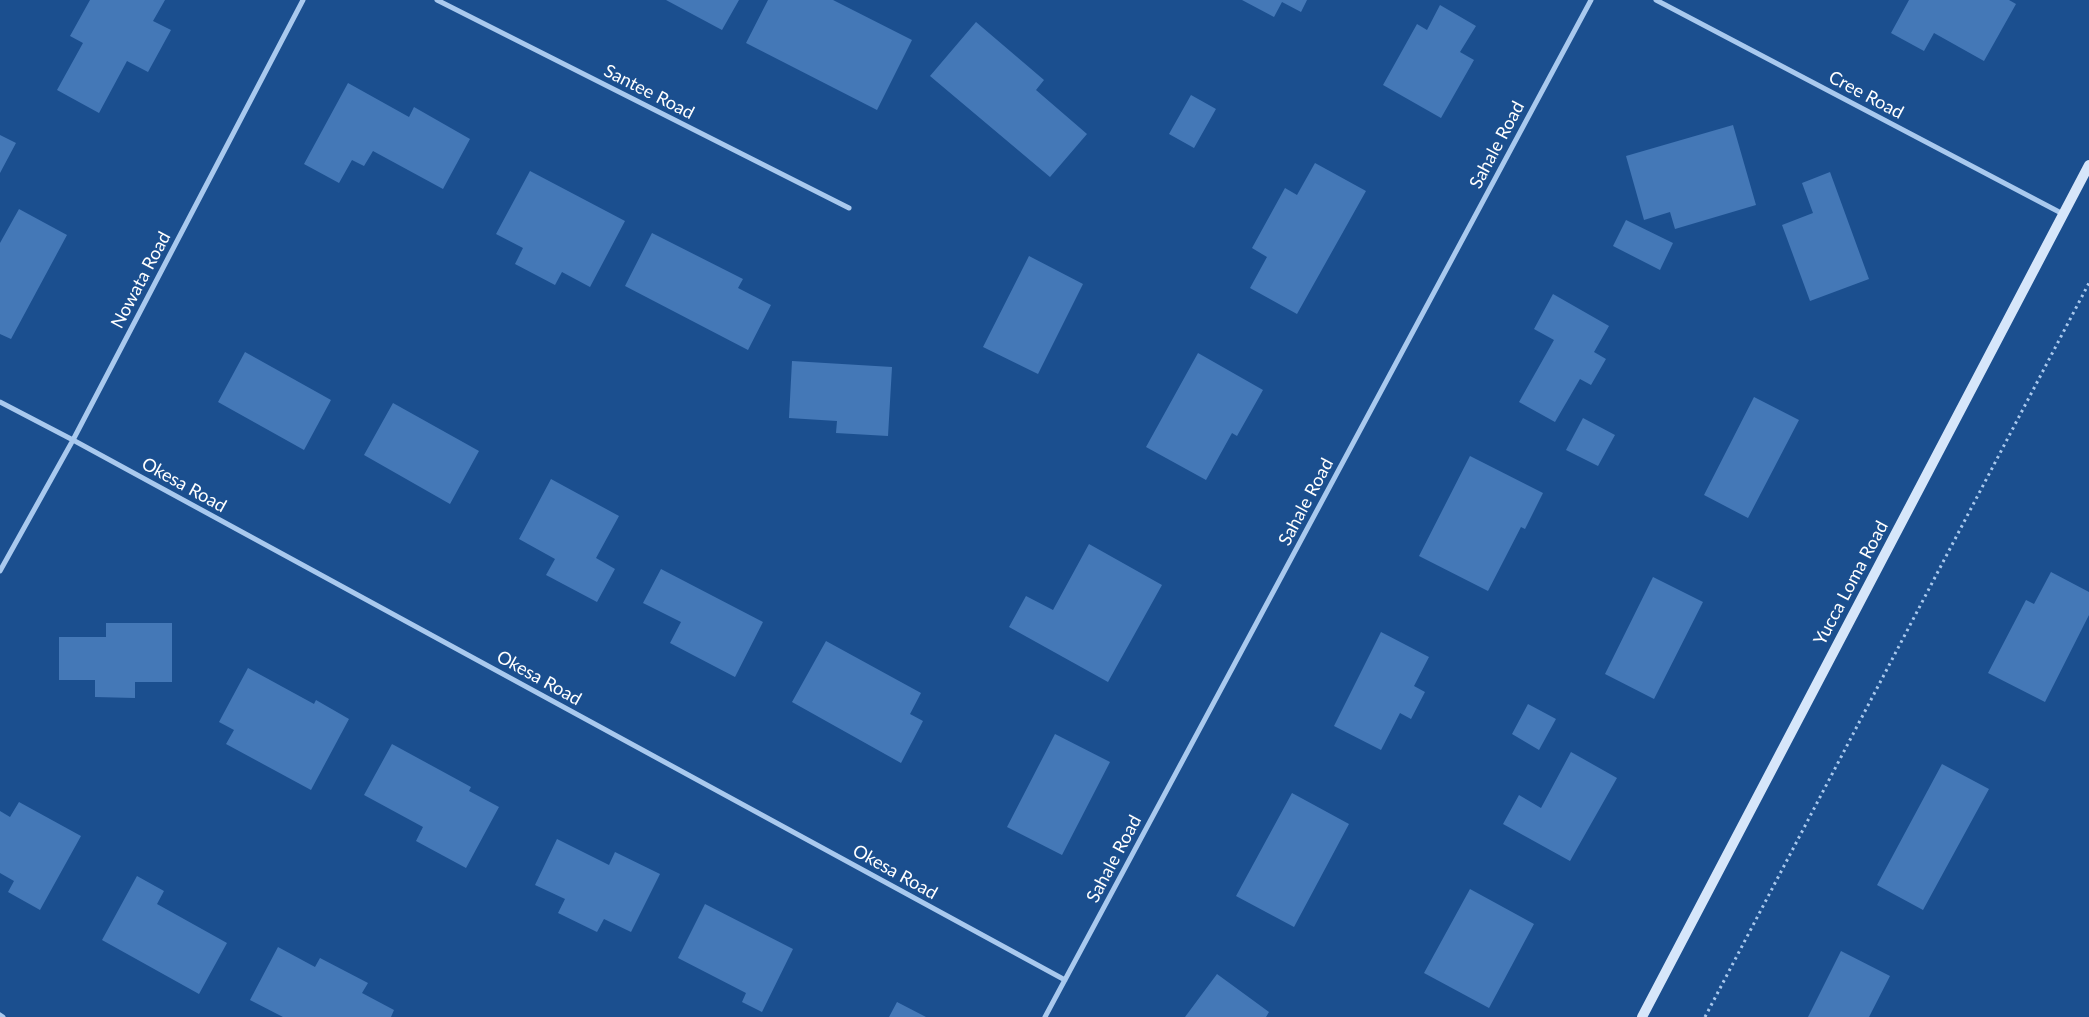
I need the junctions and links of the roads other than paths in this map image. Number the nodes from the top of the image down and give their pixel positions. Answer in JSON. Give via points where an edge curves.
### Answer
{"nodes":[{"id":1,"x":303,"y":0,"type":"edge"},
{"id":2,"x":437,"y":0,"type":"edge"},
{"id":3,"x":1590,"y":0,"type":"edge"},
{"id":4,"x":1656,"y":0,"type":"edge"},
{"id":5,"x":2089,"y":165,"type":"edge"},
{"id":6,"x":849,"y":208,"type":"dead end"},
{"id":7,"x":2063,"y":214,"type":"junction"},
{"id":8,"x":0,"y":402,"type":"edge"},
{"id":9,"x":73,"y":440,"type":"junction"},
{"id":10,"x":0,"y":571,"type":"edge"},
{"id":11,"x":1065,"y":980,"type":"junction"},
{"id":12,"x":0,"y":1015,"type":"edge"},
{"id":13,"x":4,"y":1017,"type":"edge"},
{"id":14,"x":1045,"y":1017,"type":"edge"},
{"id":15,"x":1642,"y":1017,"type":"edge"}],
"edges":[{"from":1,"to":9,"type":"street","name":"Nowata Road"},
{"from":2,"to":6,"type":"street","name":"Santee Road"},
{"from":3,"to":11,"type":"street","name":"Sahale Road"},
{"from":4,"to":7,"type":"street","name":"Cree Road"},
{"from":5,"to":7,"type":"main road","name":"Yucca Loma Road"},
{"from":7,"to":15,"type":"main road","name":"Yucca Loma Road"},
{"from":8,"to":9,"type":"street","name":"Okesa Road"},
{"from":9,"to":10,"type":"street","name":"Nowata Road"},
{"from":9,"to":11,"type":"street","name":"Okesa Road"},
{"from":11,"to":14,"type":"street","name":"Sahale Road"},
{"from":12,"to":13,"type":"street"}]}
